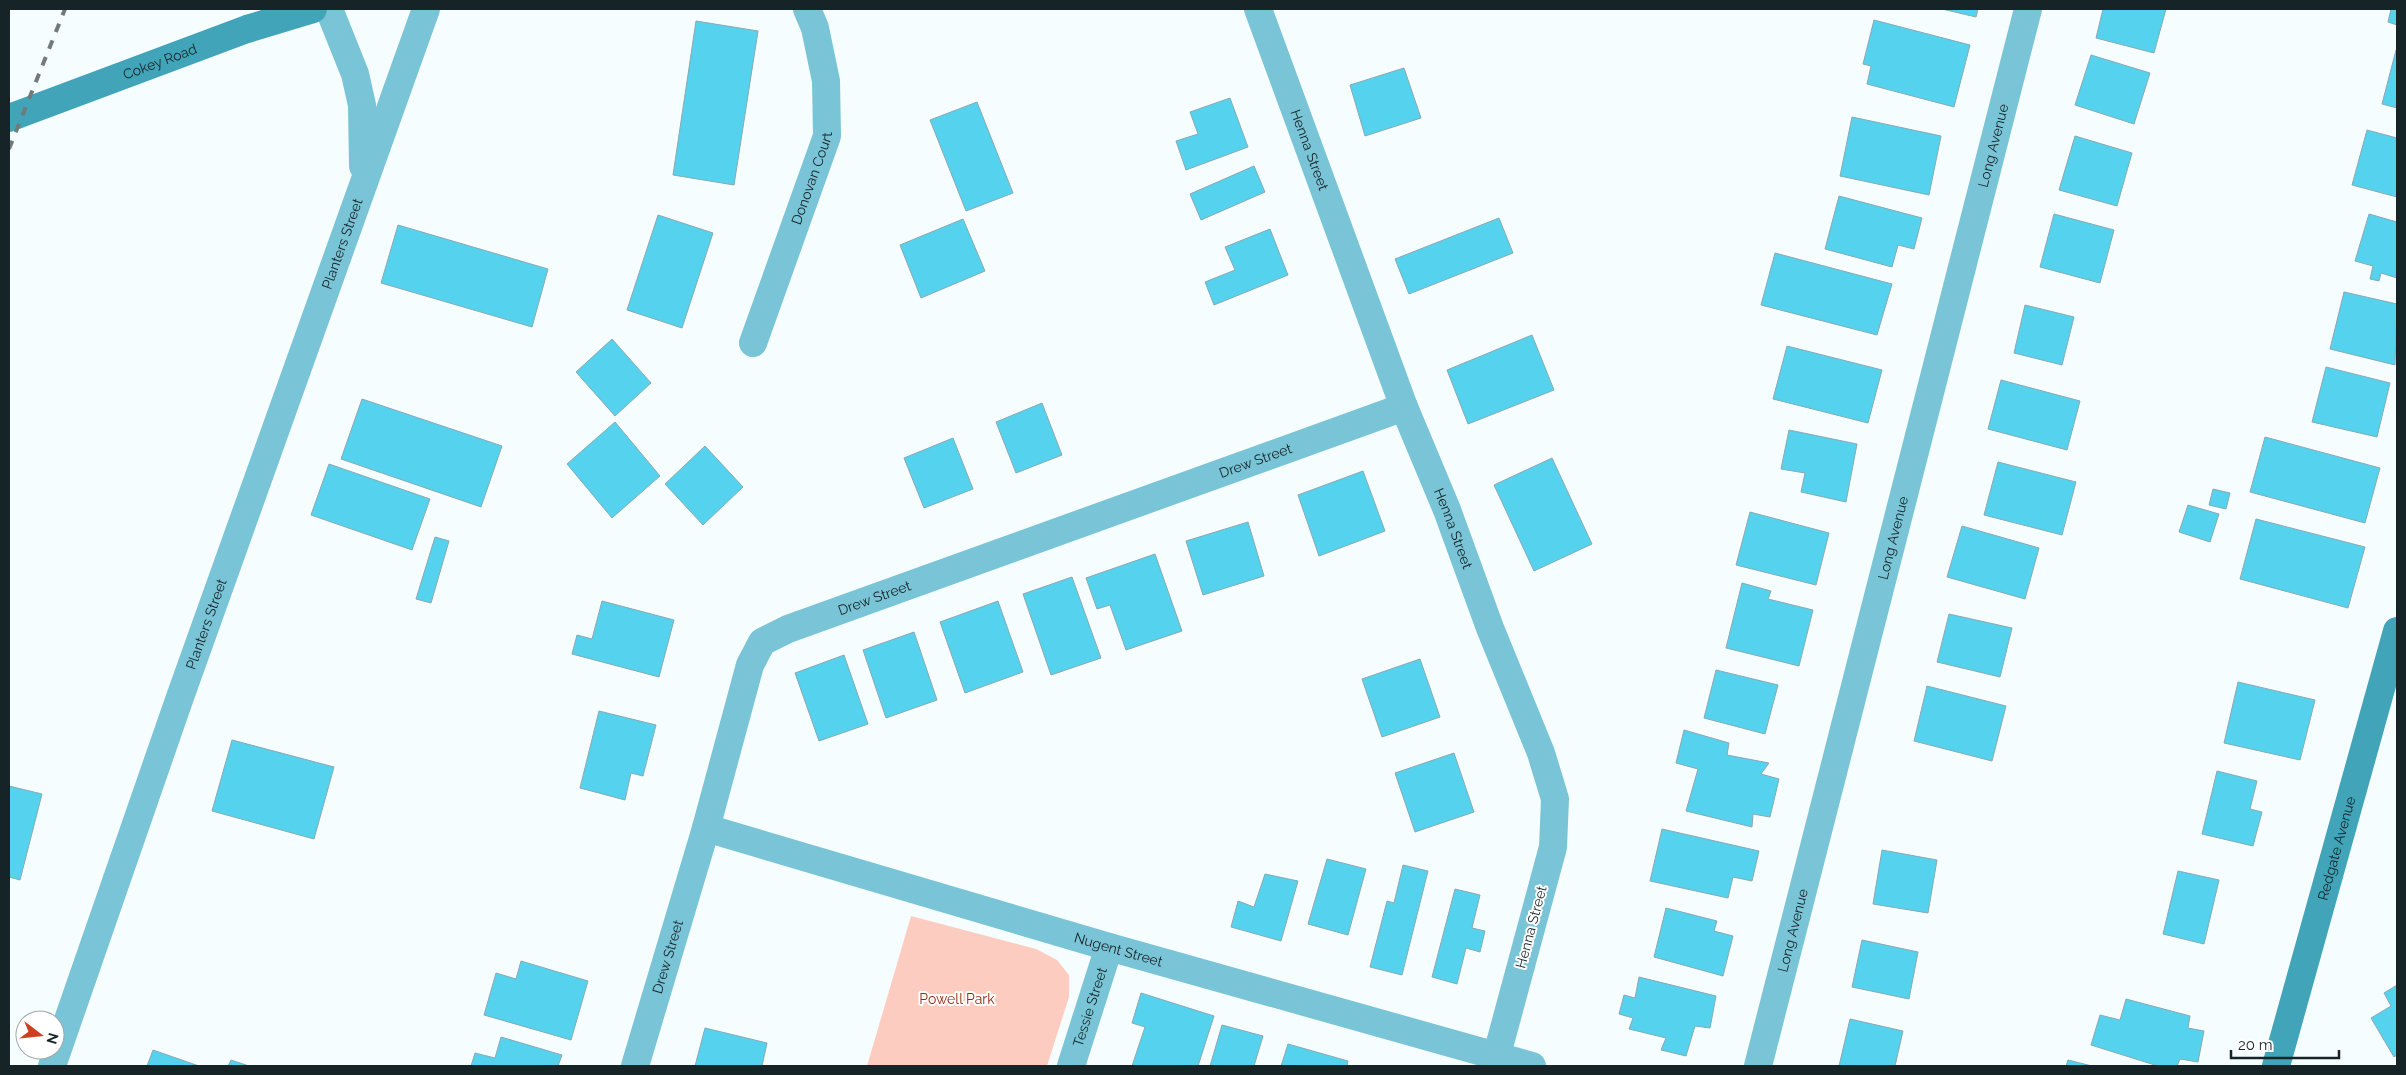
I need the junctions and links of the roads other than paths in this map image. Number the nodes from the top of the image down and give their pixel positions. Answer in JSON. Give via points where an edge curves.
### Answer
{"nodes":[{"id":1,"x":313,"y":9,"type":"edge"},
{"id":2,"x":329,"y":9,"type":"edge"},
{"id":3,"x":426,"y":9,"type":"edge"},
{"id":4,"x":807,"y":9,"type":"edge"},
{"id":5,"x":1258,"y":9,"type":"edge"},
{"id":6,"x":2028,"y":9,"type":"edge"},
{"id":7,"x":9,"y":118,"type":"edge"},
{"id":8,"x":363,"y":185,"type":"junction"},
{"id":9,"x":753,"y":343,"type":"dead end"},
{"id":10,"x":1404,"y":407,"type":"junction"},
{"id":11,"x":2397,"y":631,"type":"edge"},
{"id":12,"x":706,"y":828,"type":"junction"},
{"id":13,"x":1109,"y":947,"type":"junction"},
{"id":14,"x":1496,"y":1058,"type":"junction"},
{"id":15,"x":52,"y":1066,"type":"edge"},
{"id":16,"x":635,"y":1066,"type":"edge"},
{"id":17,"x":1071,"y":1066,"type":"edge"},
{"id":18,"x":1532,"y":1066,"type":"edge"},
{"id":19,"x":1758,"y":1066,"type":"edge"},
{"id":20,"x":2276,"y":1066,"type":"edge"}],
"edges":[{"from":1,"to":7,"type":"street","name":"Cokey Road","via":[[247,30]]},
{"from":2,"to":8,"type":"street","name":"Planters Street","via":[[355,74],[362,106]]},
{"from":3,"to":8,"type":"street","name":"Planters Street"},
{"from":4,"to":9,"type":"street","name":"Donovan Court","via":[[815,28],[826,81],[827,136]]},
{"from":5,"to":10,"type":"street","name":"Henna Street"},
{"from":6,"to":19,"type":"street","name":"Long Avenue"},
{"from":8,"to":15,"type":"street","name":"Planters Street"},
{"from":10,"to":12,"type":"street","name":"Drew Street","via":[[762,642],[750,664]]},
{"from":10,"to":14,"type":"street","name":"Henna Street","via":[[1541,752],[1555,799],[1553,847]]},
{"from":11,"to":20,"type":"street","name":"Redgate Avenue"},
{"from":12,"to":13,"type":"street","name":"Nugent Street"},
{"from":12,"to":16,"type":"street","name":"Drew Street"},
{"from":13,"to":14,"type":"street","name":"Nugent Street"},
{"from":13,"to":17,"type":"street","name":"Tessie Street"},
{"from":14,"to":18,"type":"street","name":"Nugent Street"}]}
